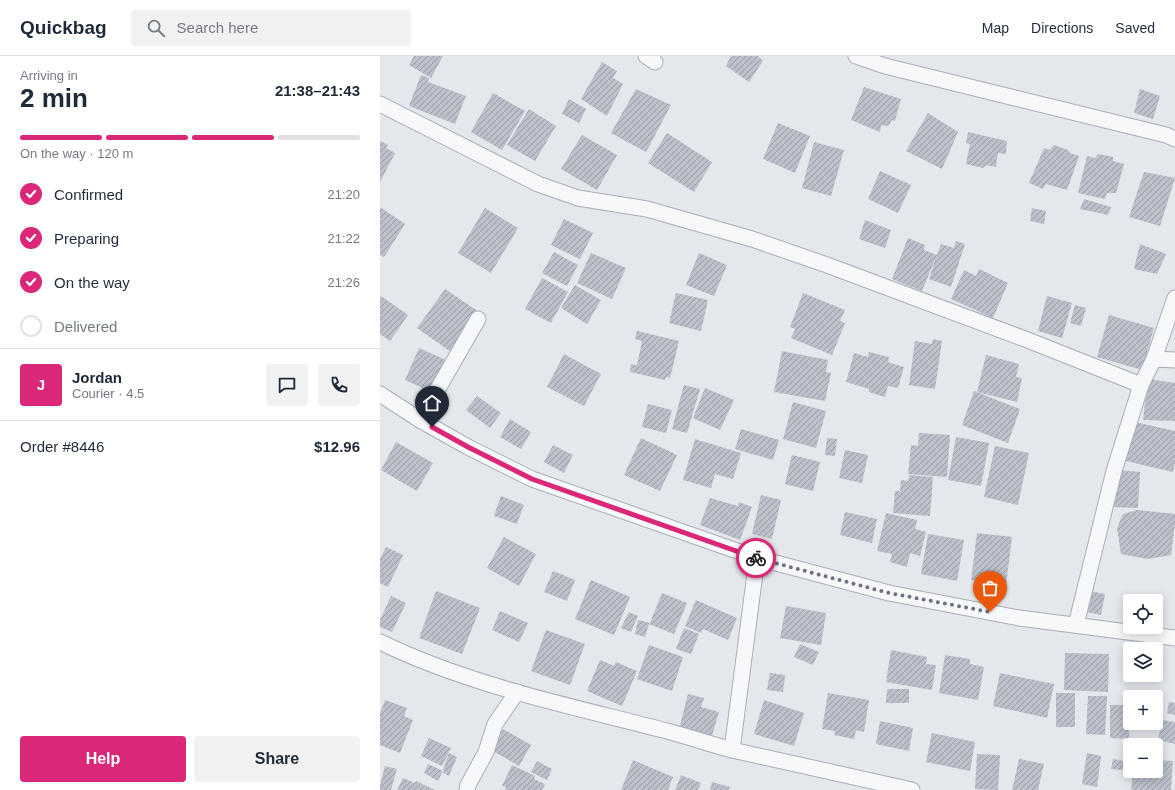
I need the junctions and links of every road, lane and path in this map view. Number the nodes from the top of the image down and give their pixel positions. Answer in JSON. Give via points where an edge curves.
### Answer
{"nodes":[{"id":1,"x":856,"y":56,"type":"edge"},
{"id":2,"x":380,"y":104,"type":"edge"},
{"id":3,"x":1175,"y":139,"type":"edge"},
{"id":4,"x":1175,"y":298,"type":"edge"},
{"id":5,"x":478,"y":319,"type":"dead end"},
{"id":6,"x":1154,"y":359,"type":"junction"},
{"id":7,"x":1175,"y":360,"type":"edge"},
{"id":8,"x":1141,"y":385,"type":"junction"},
{"id":9,"x":380,"y":394,"type":"edge"},
{"id":10,"x":420,"y":420,"type":"junction"},
{"id":11,"x":757,"y":558,"type":"junction"},
{"id":12,"x":1076,"y":624,"type":"junction"},
{"id":13,"x":1175,"y":638,"type":"edge"},
{"id":14,"x":380,"y":642,"type":"edge"},
{"id":15,"x":516,"y":692,"type":"junction"},
{"id":16,"x":732,"y":750,"type":"junction"},
{"id":17,"x":467,"y":790,"type":"edge"},
{"id":18,"x":912,"y":790,"type":"edge"}],
"edges":[{"from":1,"to":3,"type":"street","via":[[885,66]]},
{"from":2,"to":8,"type":"street","via":[[538,184],[578,198],[647,209],[752,239],[1025,339]]},
{"from":4,"to":6,"type":"street"},
{"from":5,"to":10,"type":"street"},
{"from":6,"to":7,"type":"street"},
{"from":6,"to":8,"type":"street"},
{"from":8,"to":12,"type":"street","via":[[1114,471]]},
{"from":9,"to":10,"type":"street"},
{"from":10,"to":11,"type":"street","via":[[532,479]]},
{"from":11,"to":12,"type":"street","via":[[889,593],[1019,618]]},
{"from":11,"to":16,"type":"street"},
{"from":12,"to":13,"type":"street"},
{"from":14,"to":15,"type":"street","via":[[465,677]]},
{"from":15,"to":16,"type":"street"},
{"from":15,"to":17,"type":"street","via":[[495,724],[486,752]]},
{"from":16,"to":18,"type":"street"}]}
